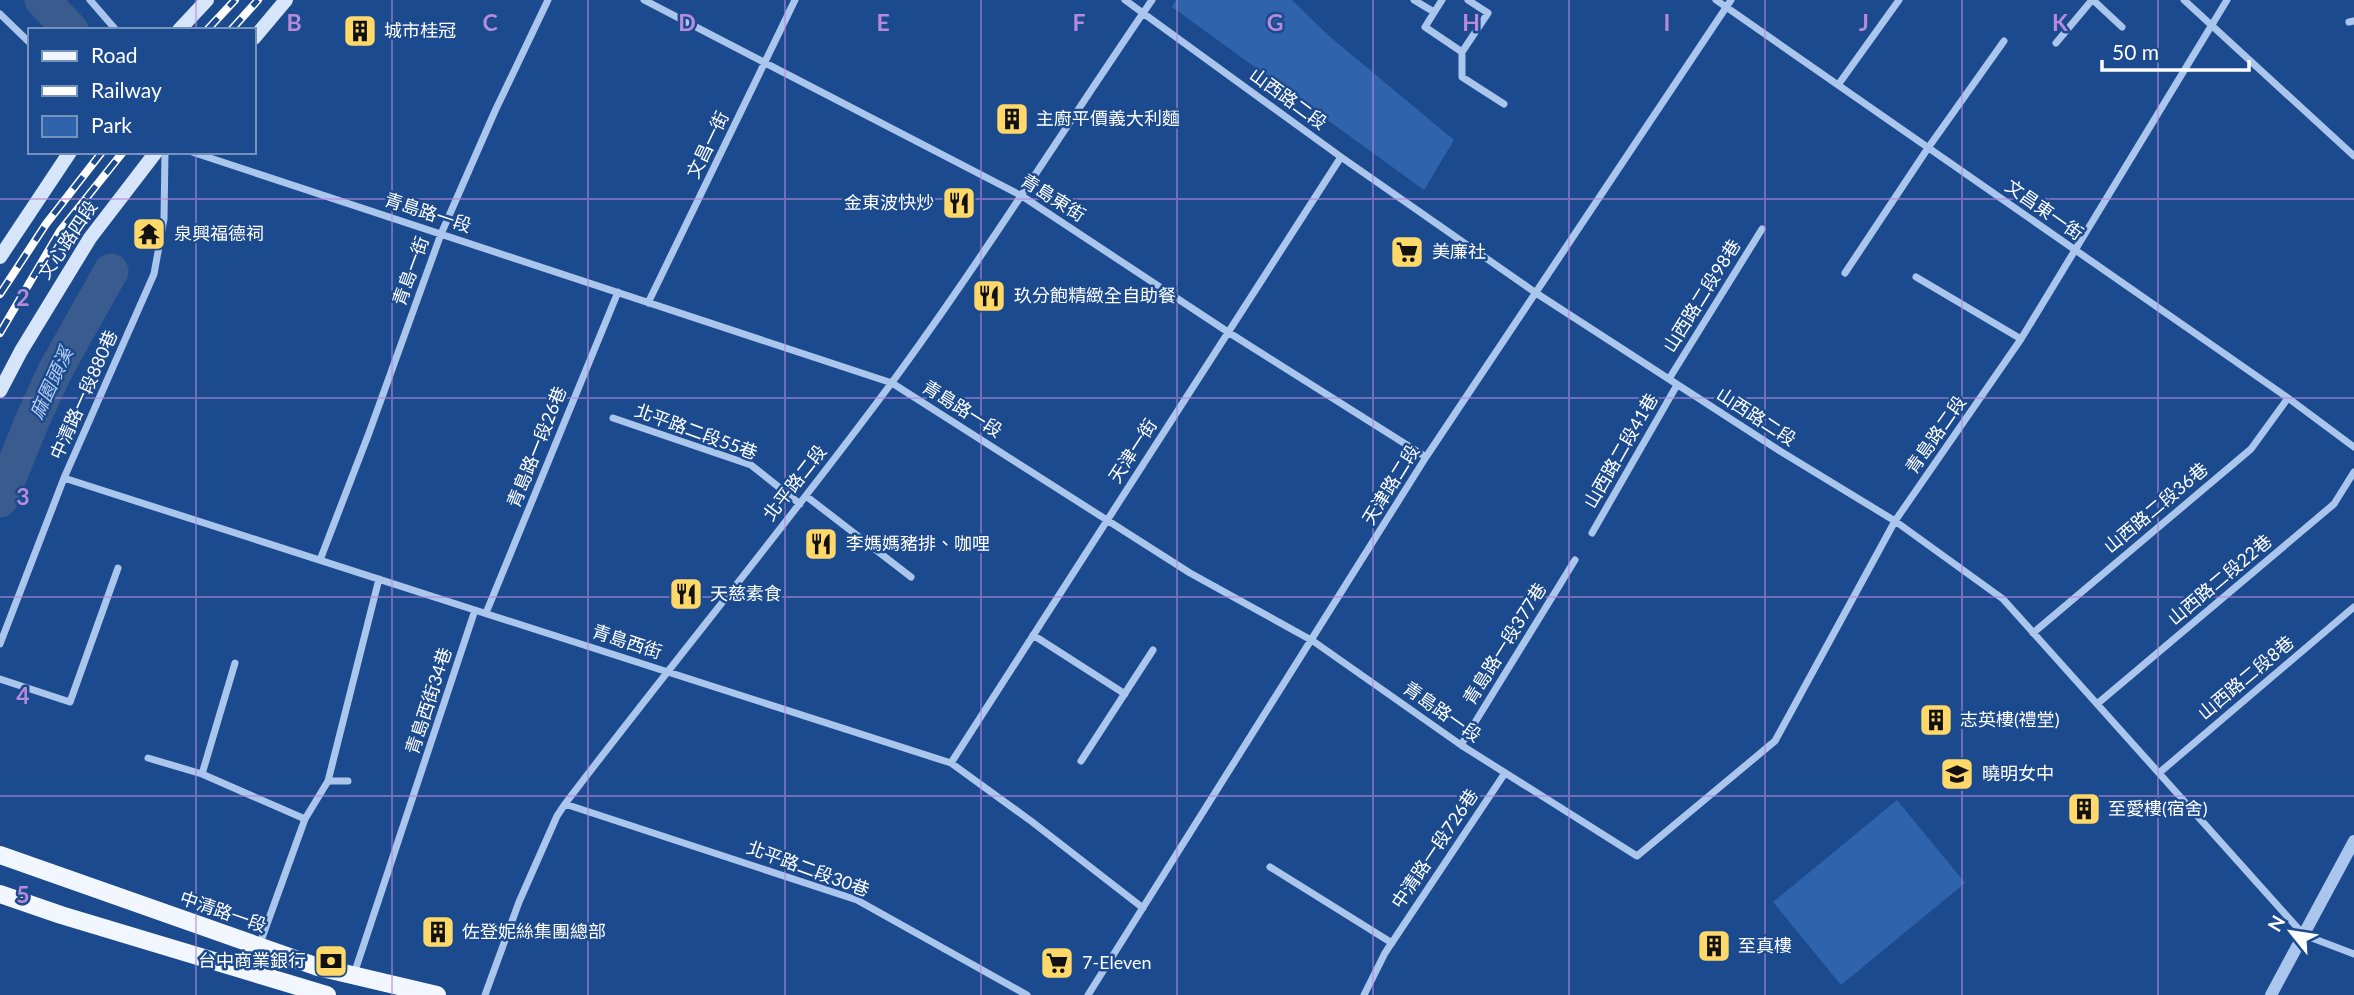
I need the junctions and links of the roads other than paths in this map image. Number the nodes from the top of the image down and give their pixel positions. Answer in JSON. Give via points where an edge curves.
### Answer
{"nodes":[{"id":1,"x":90,"y":0,"type":"edge"},
{"id":2,"x":206,"y":0,"type":"edge"},
{"id":3,"x":286,"y":0,"type":"edge"},
{"id":4,"x":548,"y":0,"type":"edge"},
{"id":5,"x":644,"y":0,"type":"edge"},
{"id":6,"x":796,"y":0,"type":"edge"},
{"id":7,"x":1125,"y":0,"type":"edge"},
{"id":8,"x":1152,"y":0,"type":"edge"},
{"id":9,"x":1414,"y":0,"type":"edge"},
{"id":10,"x":1442,"y":0,"type":"edge"},
{"id":11,"x":1468,"y":0,"type":"edge"},
{"id":12,"x":1716,"y":0,"type":"edge"},
{"id":13,"x":1731,"y":0,"type":"edge"},
{"id":14,"x":1899,"y":0,"type":"edge"},
{"id":15,"x":2093,"y":0,"type":"edge"},
{"id":16,"x":2183,"y":0,"type":"edge"},
{"id":17,"x":2227,"y":0,"type":"edge"},
{"id":18,"x":1726,"y":8,"type":"junction"},
{"id":19,"x":1434,"y":12,"type":"junction"},
{"id":20,"x":1143,"y":13,"type":"junction"},
{"id":21,"x":0,"y":14,"type":"edge"},
{"id":22,"x":2212,"y":26,"type":"junction"},
{"id":23,"x":2122,"y":27,"type":"dead end"},
{"id":24,"x":114,"y":28,"type":"edge"},
{"id":25,"x":181,"y":28,"type":"edge"},
{"id":26,"x":256,"y":35,"type":"edge"},
{"id":27,"x":28,"y":41,"type":"edge"},
{"id":28,"x":2004,"y":41,"type":"dead end"},
{"id":29,"x":2056,"y":43,"type":"dead end"},
{"id":30,"x":1462,"y":52,"type":"junction"},
{"id":31,"x":766,"y":63,"type":"junction"},
{"id":32,"x":1838,"y":85,"type":"junction"},
{"id":33,"x":1504,"y":104,"type":"dead end"},
{"id":34,"x":1928,"y":148,"type":"junction"},
{"id":35,"x":69,"y":154,"type":"edge"},
{"id":36,"x":154,"y":154,"type":"edge"},
{"id":37,"x":165,"y":154,"type":"edge"},
{"id":38,"x":198,"y":154,"type":"edge"},
{"id":39,"x":2354,"y":156,"type":"edge"},
{"id":40,"x":1341,"y":157,"type":"junction"},
{"id":41,"x":1023,"y":195,"type":"junction"},
{"id":42,"x":1762,"y":229,"type":"dead end"},
{"id":43,"x":441,"y":234,"type":"junction"},
{"id":44,"x":2074,"y":251,"type":"junction"},
{"id":45,"x":0,"y":257,"type":"edge"},
{"id":46,"x":1846,"y":273,"type":"dead end"},
{"id":47,"x":1916,"y":277,"type":"dead end"},
{"id":48,"x":618,"y":292,"type":"junction"},
{"id":49,"x":1536,"y":293,"type":"junction"},
{"id":50,"x":648,"y":303,"type":"junction"},
{"id":51,"x":1228,"y":332,"type":"junction"},
{"id":52,"x":2021,"y":339,"type":"junction"},
{"id":53,"x":1670,"y":379,"type":"junction"},
{"id":54,"x":891,"y":383,"type":"junction"},
{"id":55,"x":1677,"y":384,"type":"junction"},
{"id":56,"x":0,"y":391,"type":"edge"},
{"id":57,"x":2288,"y":398,"type":"junction"},
{"id":58,"x":613,"y":418,"type":"dead end"},
{"id":59,"x":2354,"y":447,"type":"edge"},
{"id":60,"x":1426,"y":457,"type":"junction"},
{"id":61,"x":2354,"y":472,"type":"edge"},
{"id":62,"x":64,"y":478,"type":"junction"},
{"id":63,"x":806,"y":496,"type":"junction"},
{"id":64,"x":800,"y":504,"type":"junction"},
{"id":65,"x":1108,"y":519,"type":"junction"},
{"id":66,"x":1895,"y":521,"type":"junction"},
{"id":67,"x":1592,"y":533,"type":"dead end"},
{"id":68,"x":320,"y":560,"type":"junction"},
{"id":69,"x":1575,"y":560,"type":"dead end"},
{"id":70,"x":118,"y":568,"type":"dead end"},
{"id":71,"x":911,"y":577,"type":"dead end"},
{"id":72,"x":379,"y":579,"type":"junction"},
{"id":73,"x":2354,"y":607,"type":"edge"},
{"id":74,"x":475,"y":610,"type":"junction"},
{"id":75,"x":486,"y":613,"type":"junction"},
{"id":76,"x":2033,"y":633,"type":"junction"},
{"id":77,"x":1033,"y":635,"type":"junction"},
{"id":78,"x":1312,"y":641,"type":"junction"},
{"id":79,"x":0,"y":644,"type":"edge"},
{"id":80,"x":1153,"y":650,"type":"dead end"},
{"id":81,"x":234,"y":663,"type":"dead end"},
{"id":82,"x":666,"y":671,"type":"junction"},
{"id":83,"x":0,"y":679,"type":"edge"},
{"id":84,"x":1125,"y":694,"type":"junction"},
{"id":85,"x":2097,"y":704,"type":"junction"},
{"id":86,"x":1461,"y":745,"type":"junction"},
{"id":87,"x":148,"y":758,"type":"dead end"},
{"id":88,"x":1081,"y":761,"type":"dead end"},
{"id":89,"x":951,"y":763,"type":"junction"},
{"id":90,"x":1505,"y":773,"type":"junction"},
{"id":91,"x":2159,"y":773,"type":"junction"},
{"id":92,"x":202,"y":774,"type":"junction"},
{"id":93,"x":328,"y":781,"type":"junction"},
{"id":94,"x":348,"y":781,"type":"dead end"},
{"id":95,"x":565,"y":804,"type":"junction"},
{"id":96,"x":305,"y":819,"type":"junction"},
{"id":97,"x":2354,"y":841,"type":"edge"},
{"id":98,"x":0,"y":855,"type":"edge"},
{"id":99,"x":1637,"y":856,"type":"joint"},
{"id":100,"x":1269,"y":867,"type":"dead end"},
{"id":101,"x":0,"y":894,"type":"edge"},
{"id":102,"x":1143,"y":908,"type":"junction"},
{"id":103,"x":2304,"y":935,"type":"junction"},
{"id":104,"x":1392,"y":943,"type":"junction"},
{"id":105,"x":259,"y":947,"type":"junction"},
{"id":106,"x":2354,"y":954,"type":"edge"},
{"id":107,"x":353,"y":976,"type":"junction"},
{"id":108,"x":327,"y":995,"type":"edge"},
{"id":109,"x":437,"y":995,"type":"edge"},
{"id":110,"x":485,"y":995,"type":"edge"},
{"id":111,"x":1027,"y":995,"type":"edge"},
{"id":112,"x":1088,"y":995,"type":"edge"},
{"id":113,"x":1364,"y":995,"type":"edge"},
{"id":114,"x":2271,"y":995,"type":"edge"}],
"edges":[{"from":1,"to":24,"type":"street"},
{"from":2,"to":25,"type":"main road"},
{"from":3,"to":26,"type":"main road"},
{"from":4,"to":43,"type":"street","name":"青島一街"},
{"from":5,"to":31,"type":"street","name":"青島東街"},
{"from":6,"to":31,"type":"street","name":"文昌一街"},
{"from":7,"to":20,"type":"street","name":"山西路二段"},
{"from":8,"to":20,"type":"street","name":"北平路二段"},
{"from":9,"to":19,"type":"street"},
{"from":10,"to":19,"type":"street"},
{"from":11,"to":30,"type":"street","via":[[1488,13]]},
{"from":12,"to":18,"type":"street","name":"文昌東一街"},
{"from":13,"to":18,"type":"street","name":"天津路二段"},
{"from":14,"to":32,"type":"street"},
{"from":15,"to":23,"type":"street"},
{"from":15,"to":29,"type":"street"},
{"from":16,"to":22,"type":"street"},
{"from":17,"to":22,"type":"street","name":"青島路二段"},
{"from":18,"to":32,"type":"street","name":"文昌東一街"},
{"from":18,"to":49,"type":"street","name":"天津路二段"},
{"from":19,"to":30,"type":"street","via":[[1424,27]]},
{"from":20,"to":40,"type":"street","name":"山西路二段"},
{"from":20,"to":41,"type":"street","name":"北平路二段"},
{"from":21,"to":27,"type":"street"},
{"from":22,"to":39,"type":"street"},
{"from":22,"to":44,"type":"street","name":"青島路二段"},
{"from":28,"to":34,"type":"street"},
{"from":30,"to":33,"type":"street","via":[[1462,77]]},
{"from":31,"to":41,"type":"street","name":"青島東街"},
{"from":31,"to":50,"type":"street","name":"文昌一街"},
{"from":32,"to":34,"type":"street","name":"文昌東一街"},
{"from":34,"to":44,"type":"street","name":"文昌東一街"},
{"from":34,"to":46,"type":"street"},
{"from":35,"to":45,"type":"main road"},
{"from":36,"to":56,"type":"main road","name":"文心路四段","via":[[90,238]]},
{"from":37,"to":62,"type":"street","name":"中清路一段880巷","via":[[164,219],[154,274]]},
{"from":38,"to":43,"type":"street","name":"青島路一段"},
{"from":40,"to":49,"type":"street","name":"山西路二段"},
{"from":40,"to":51,"type":"street","name":"天津一街"},
{"from":41,"to":51,"type":"street","name":"青島東街"},
{"from":41,"to":54,"type":"street","name":"北平路二段"},
{"from":42,"to":53,"type":"street","name":"山西路二段98巷"},
{"from":43,"to":48,"type":"street","name":"青島路一段"},
{"from":43,"to":68,"type":"street","name":"青島一街"},
{"from":44,"to":52,"type":"street","name":"青島路二段"},
{"from":44,"to":57,"type":"street","name":"文昌東一街"},
{"from":47,"to":52,"type":"street"},
{"from":48,"to":50,"type":"street","name":"青島路一段"},
{"from":48,"to":75,"type":"street","name":"青島路一段26巷"},
{"from":49,"to":53,"type":"street","name":"山西路二段"},
{"from":49,"to":60,"type":"street","name":"天津路二段"},
{"from":50,"to":54,"type":"street","name":"青島路一段"},
{"from":51,"to":60,"type":"street","name":"青島東街"},
{"from":51,"to":65,"type":"street","name":"天津一街"},
{"from":52,"to":66,"type":"street","name":"青島路二段"},
{"from":53,"to":55,"type":"street","name":"山西路二段"},
{"from":54,"to":63,"type":"street","name":"北平路二段"},
{"from":54,"to":65,"type":"street","name":"青島路一段"},
{"from":55,"to":66,"type":"street","name":"山西路二段"},
{"from":55,"to":67,"type":"street","name":"山西路二段41巷"},
{"from":57,"to":59,"type":"street","name":"文昌東一街"},
{"from":57,"to":76,"type":"street","name":"山西路二段36巷","via":[[2250,449]]},
{"from":58,"to":64,"type":"street","name":"北平路二段55巷","via":[[751,465]]},
{"from":60,"to":78,"type":"street","name":"天津路二段"},
{"from":61,"to":85,"type":"street","name":"山西路二段22巷","via":[[2334,504]]},
{"from":62,"to":68,"type":"street","name":"青島西街"},
{"from":62,"to":79,"type":"street","name":"中清路一段880巷"},
{"from":63,"to":64,"type":"street","name":"北平路二段"},
{"from":63,"to":71,"type":"street"},
{"from":64,"to":82,"type":"street","name":"北平路二段"},
{"from":65,"to":77,"type":"street","name":"天津一街"},
{"from":65,"to":78,"type":"street","name":"青島路一段","via":[[1190,573]]},
{"from":66,"to":76,"type":"street","name":"山西路二段","via":[[2003,599]]},
{"from":66,"to":99,"type":"street","name":"青島路二段","via":[[1775,741]]},
{"from":68,"to":72,"type":"street","name":"青島西街"},
{"from":69,"to":86,"type":"street","name":"青島路一段377巷"},
{"from":70,"to":83,"type":"street","via":[[70,702]]},
{"from":72,"to":74,"type":"street","name":"青島西街"},
{"from":72,"to":93,"type":"street"},
{"from":73,"to":91,"type":"street","name":"山西路二段8巷"},
{"from":74,"to":75,"type":"street","name":"青島西街"},
{"from":74,"to":107,"type":"street","name":"青島西街34巷"},
{"from":75,"to":82,"type":"street","name":"青島西街"},
{"from":76,"to":85,"type":"street","name":"山西路二段"},
{"from":77,"to":84,"type":"street"},
{"from":77,"to":89,"type":"street","name":"天津一街"},
{"from":78,"to":86,"type":"street","name":"青島路一段"},
{"from":78,"to":102,"type":"street","name":"天津路二段"},
{"from":80,"to":84,"type":"street"},
{"from":81,"to":92,"type":"street"},
{"from":82,"to":89,"type":"street","name":"青島西街"},
{"from":82,"to":95,"type":"street","name":"北平路二段"},
{"from":84,"to":88,"type":"street"},
{"from":85,"to":91,"type":"street","name":"山西路二段"},
{"from":86,"to":90,"type":"street","name":"青島路一段"},
{"from":87,"to":92,"type":"street"},
{"from":89,"to":102,"type":"street","name":"青島西街"},
{"from":90,"to":99,"type":"street","name":"青島路一段"},
{"from":90,"to":104,"type":"street","name":"中清路一段726巷"},
{"from":91,"to":103,"type":"street","name":"山西路二段"},
{"from":92,"to":96,"type":"street"},
{"from":93,"to":94,"type":"street"},
{"from":93,"to":96,"type":"street"},
{"from":95,"to":110,"type":"street","name":"北平路二段","via":[[519,902]]},
{"from":95,"to":111,"type":"street","name":"北平路二段30巷","via":[[857,900]]},
{"from":96,"to":105,"type":"street"},
{"from":97,"to":103,"type":"street"},
{"from":98,"to":105,"type":"main road","name":"中清路一段"},
{"from":100,"to":104,"type":"street"},
{"from":101,"to":108,"type":"main road"},
{"from":102,"to":112,"type":"street","name":"天津路二段"},
{"from":103,"to":106,"type":"street"},
{"from":103,"to":114,"type":"street"},
{"from":104,"to":113,"type":"street","name":"中清路一段726巷"},
{"from":105,"to":107,"type":"main road","name":"中清路一段"},
{"from":107,"to":109,"type":"main road","name":"中清路一段"}]}
